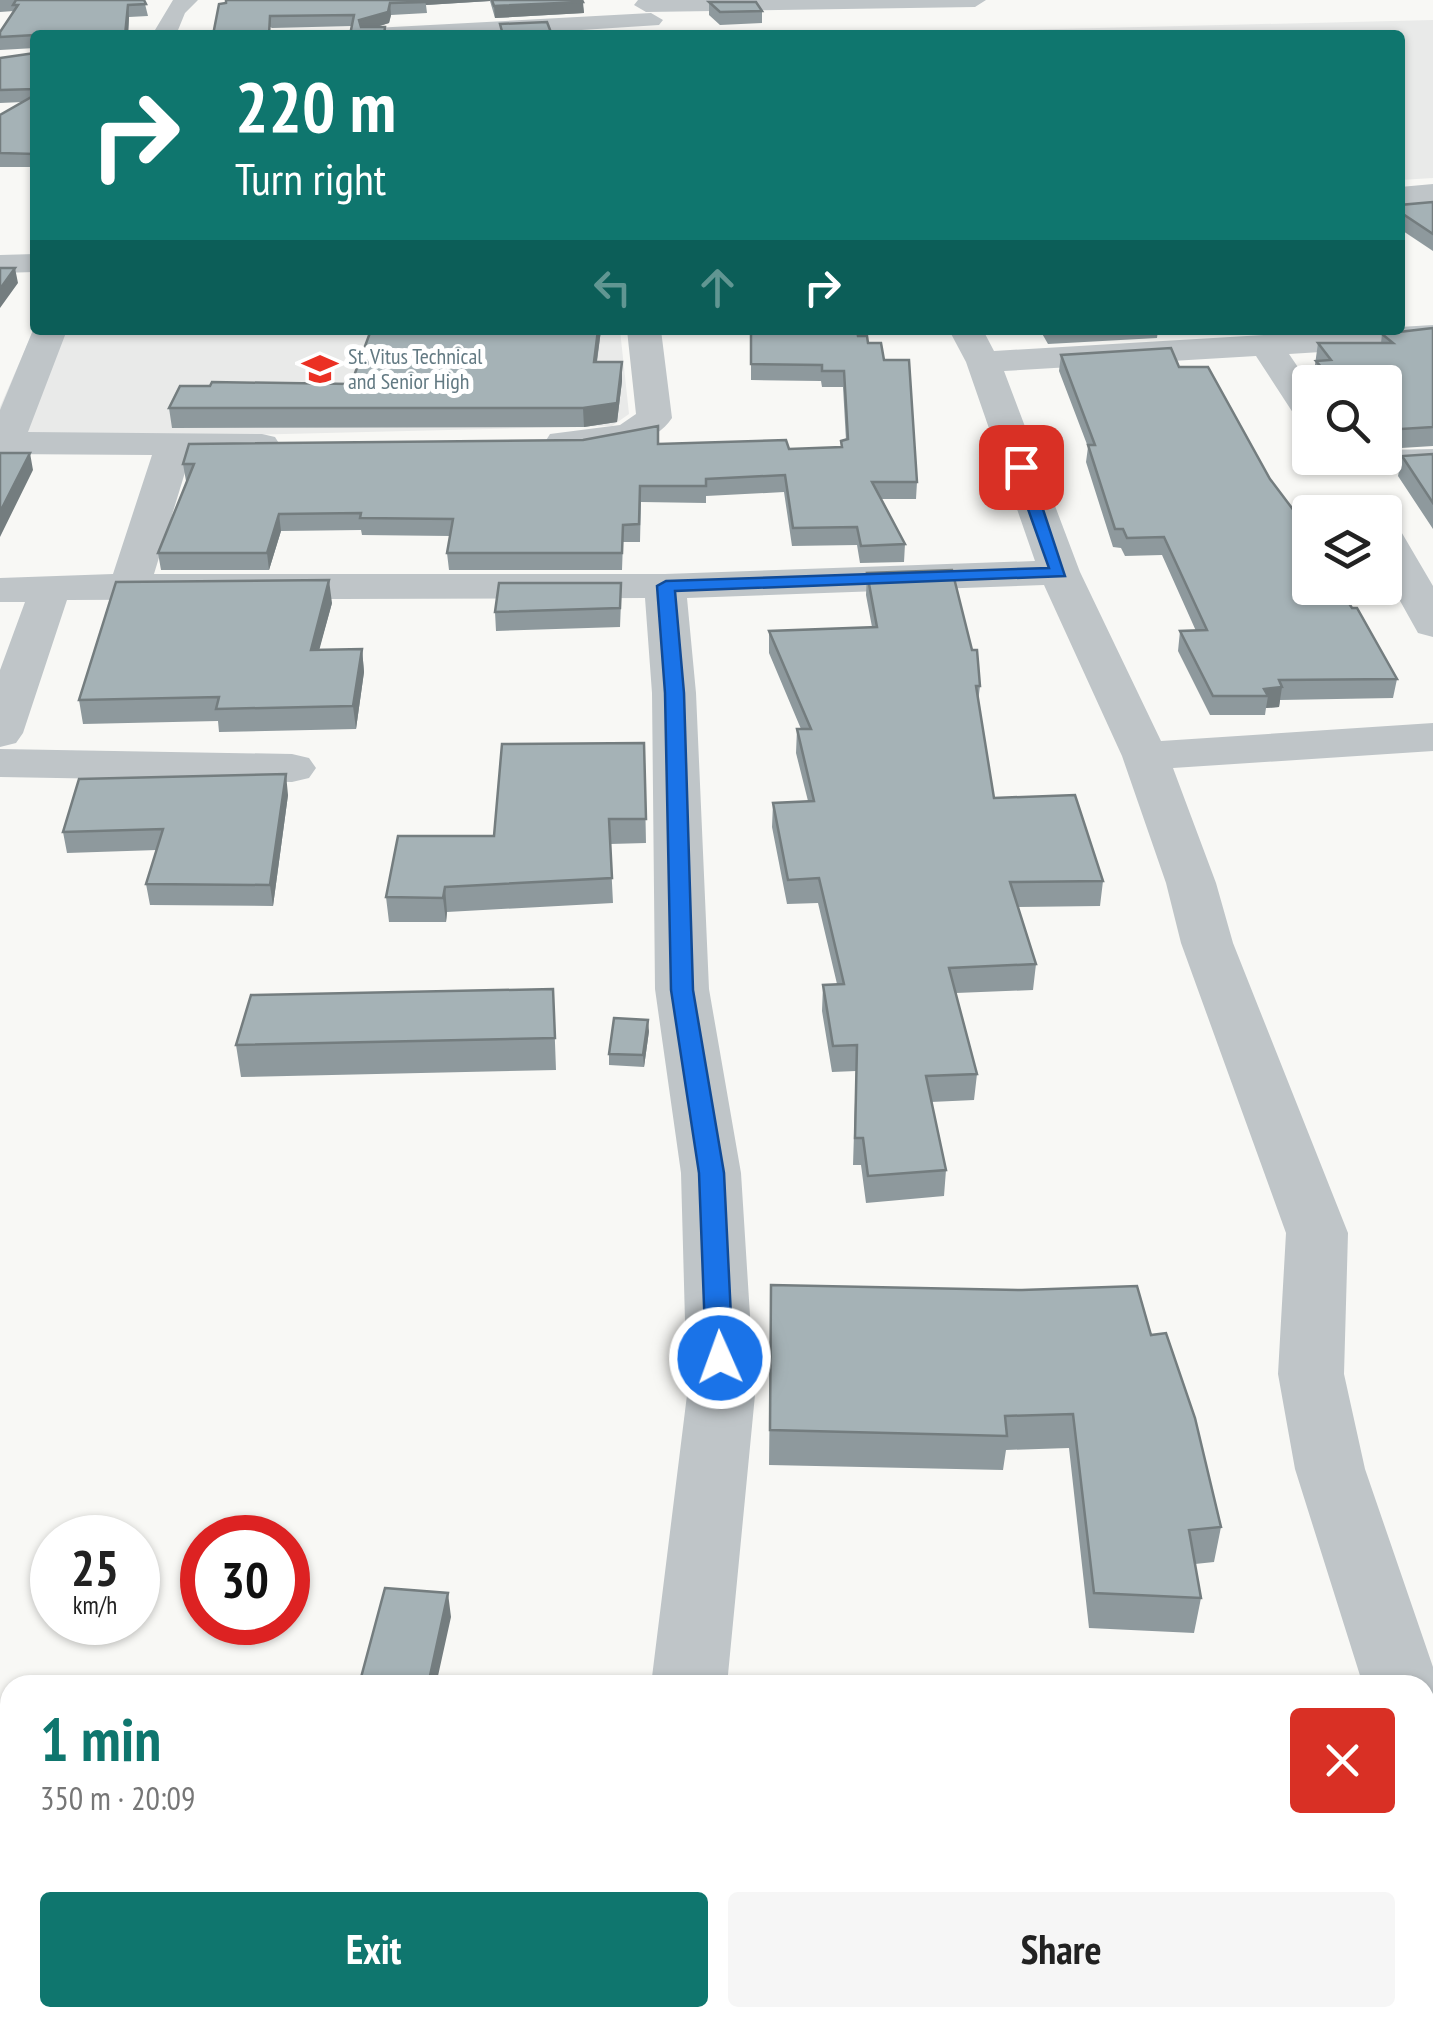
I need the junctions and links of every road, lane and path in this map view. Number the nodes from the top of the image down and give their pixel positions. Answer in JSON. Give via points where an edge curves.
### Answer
{"nodes":[{"id":1,"x":187,"y":0,"type":"edge"},
{"id":2,"x":975,"y":0,"type":"edge"},
{"id":3,"x":650,"y":15,"type":"edge"},
{"id":4,"x":166,"y":30,"type":"edge"},
{"id":5,"x":443,"y":30,"type":"edge"},
{"id":6,"x":1433,"y":194,"type":"edge"},
{"id":7,"x":1405,"y":196,"type":"edge"},
{"id":8,"x":30,"y":263,"type":"edge"},
{"id":9,"x":0,"y":264,"type":"edge"},
{"id":10,"x":48,"y":335,"type":"edge"},
{"id":11,"x":645,"y":335,"type":"edge"},
{"id":12,"x":1433,"y":335,"type":"edge"},
{"id":13,"x":1266,"y":345,"type":"junction"},
{"id":14,"x":975,"y":346,"type":"edge"},
{"id":15,"x":1292,"y":383,"type":"edge"},
{"id":16,"x":525,"y":442,"type":"edge"},
{"id":17,"x":3,"y":443,"type":"edge"},
{"id":18,"x":291,"y":445,"type":"edge"},
{"id":19,"x":174,"y":446,"type":"junction"},
{"id":20,"x":1402,"y":460,"type":"edge"},
{"id":21,"x":1433,"y":460,"type":"edge"},
{"id":22,"x":1402,"y":567,"type":"edge"},
{"id":23,"x":1059,"y":572,"type":"junction"},
{"id":24,"x":130,"y":586,"type":"junction"},
{"id":25,"x":666,"y":586,"type":"junction"},
{"id":26,"x":0,"y":590,"type":"edge"},
{"id":27,"x":50,"y":590,"type":"junction"},
{"id":28,"x":1433,"y":624,"type":"edge"},
{"id":29,"x":0,"y":733,"type":"edge"},
{"id":30,"x":1433,"y":737,"type":"edge"},
{"id":31,"x":1145,"y":756,"type":"junction"},
{"id":32,"x":0,"y":764,"type":"edge"},
{"id":33,"x":292,"y":768,"type":"dead end"},
{"id":34,"x":691,"y":1675,"type":"edge"},
{"id":35,"x":1398,"y":1675,"type":"edge"}],
"edges":[{"from":1,"to":4,"type":"street"},
{"from":2,"to":3,"type":"street"},
{"from":3,"to":5,"type":"street"},
{"from":6,"to":7,"type":"street"},
{"from":8,"to":9,"type":"street"},
{"from":10,"to":17,"type":"street"},
{"from":11,"to":16,"type":"street","via":[[654,418],[630,435]]},
{"from":12,"to":13,"type":"street"},
{"from":13,"to":14,"type":"street"},
{"from":13,"to":15,"type":"street"},
{"from":14,"to":23,"type":"street"},
{"from":17,"to":19,"type":"street"},
{"from":18,"to":19,"type":"street"},
{"from":19,"to":24,"type":"street"},
{"from":20,"to":21,"type":"street"},
{"from":22,"to":28,"type":"street"},
{"from":23,"to":25,"type":"street"},
{"from":23,"to":31,"type":"street"},
{"from":24,"to":25,"type":"street"},
{"from":24,"to":27,"type":"street"},
{"from":25,"to":34,"type":"street","via":[[682,990],[712,1173],[721,1395]]},
{"from":26,"to":27,"type":"street"},
{"from":27,"to":29,"type":"street"},
{"from":30,"to":31,"type":"street"},
{"from":31,"to":35,"type":"street","via":[[1207,943],[1317,1233],[1311,1374],[1330,1469]]},
{"from":32,"to":33,"type":"street"}]}
